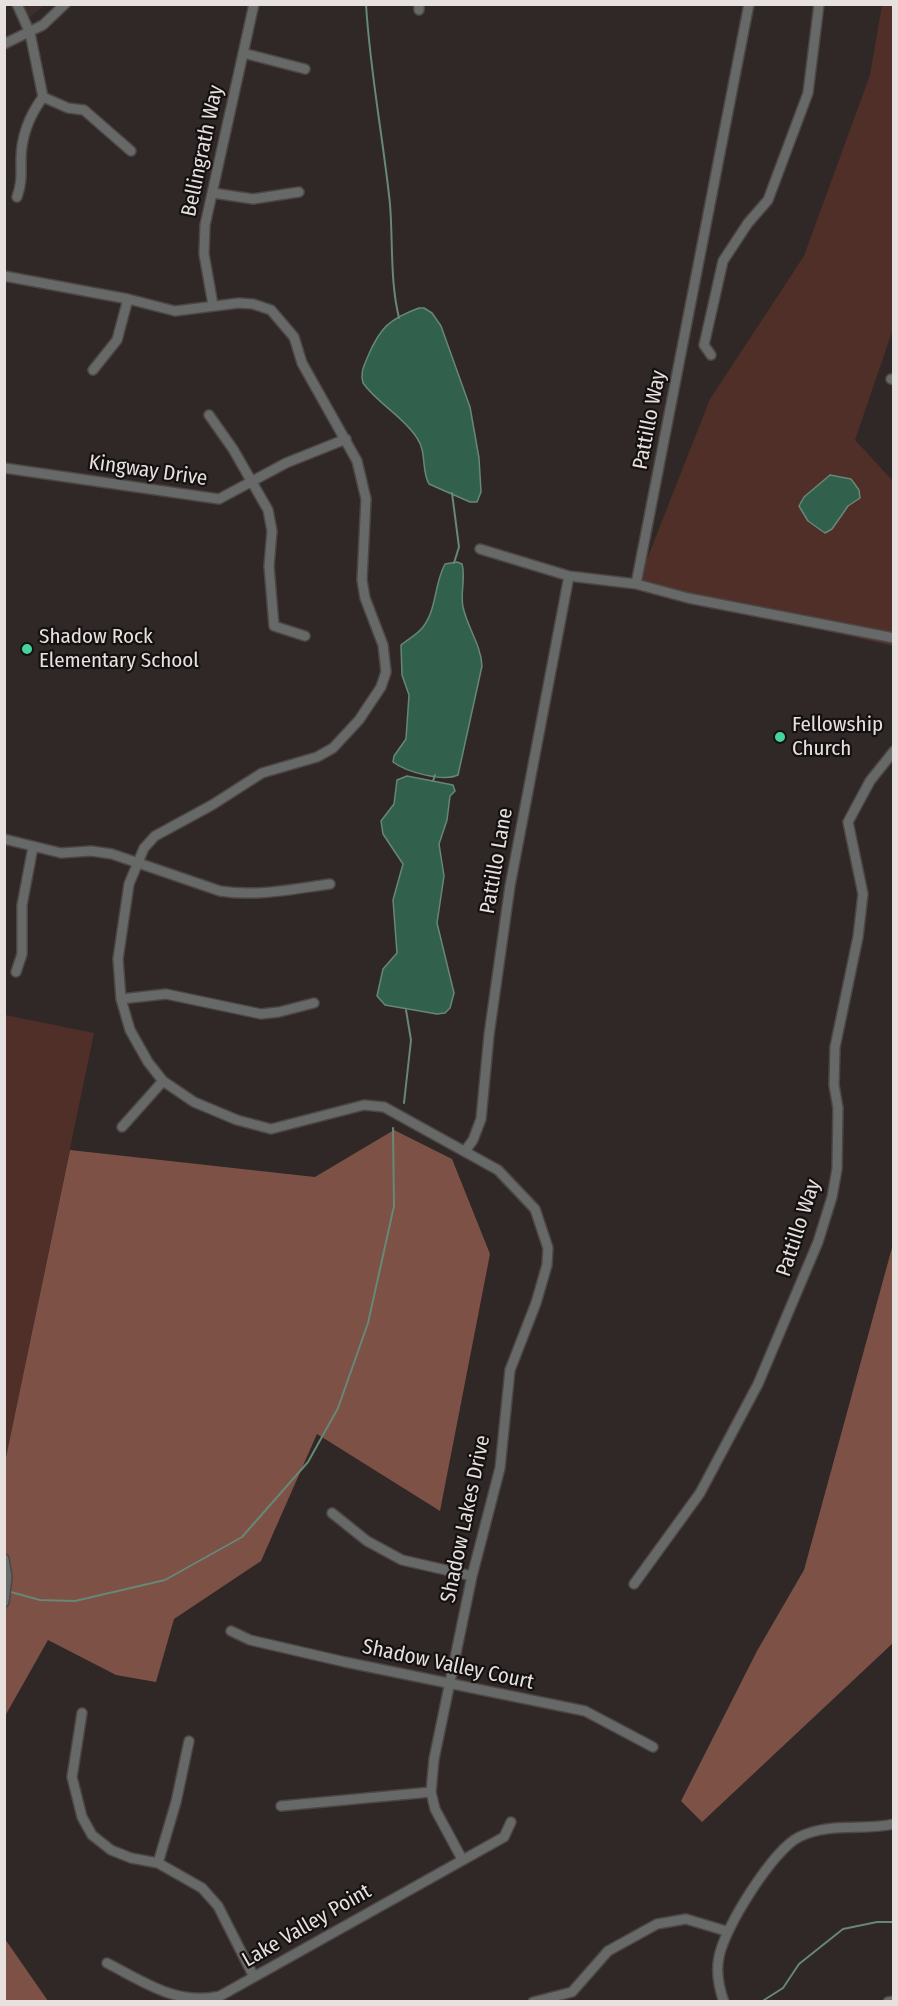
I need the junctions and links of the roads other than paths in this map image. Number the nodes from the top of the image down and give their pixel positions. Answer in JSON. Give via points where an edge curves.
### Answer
{"nodes":[{"id":1,"x":17,"y":4,"type":"edge"},
{"id":2,"x":65,"y":4,"type":"edge"},
{"id":3,"x":254,"y":4,"type":"edge"},
{"id":4,"x":749,"y":4,"type":"edge"},
{"id":5,"x":819,"y":4,"type":"edge"},
{"id":6,"x":30,"y":33,"type":"junction"},
{"id":7,"x":4,"y":44,"type":"edge"},
{"id":8,"x":243,"y":53,"type":"junction"},
{"id":9,"x":306,"y":69,"type":"dead end"},
{"id":10,"x":43,"y":97,"type":"junction"},
{"id":11,"x":131,"y":151,"type":"dead end"},
{"id":12,"x":299,"y":192,"type":"dead end"},
{"id":13,"x":213,"y":193,"type":"junction"},
{"id":14,"x":16,"y":197,"type":"dead end"},
{"id":15,"x":4,"y":276,"type":"edge"},
{"id":16,"x":128,"y":299,"type":"junction"},
{"id":17,"x":213,"y":305,"type":"junction"},
{"id":18,"x":711,"y":355,"type":"dead end"},
{"id":19,"x":93,"y":369,"type":"dead end"},
{"id":20,"x":209,"y":415,"type":"dead end"},
{"id":21,"x":346,"y":439,"type":"junction"},
{"id":22,"x":4,"y":468,"type":"edge"},
{"id":23,"x":253,"y":482,"type":"junction"},
{"id":24,"x":480,"y":549,"type":"dead end"},
{"id":25,"x":569,"y":576,"type":"junction"},
{"id":26,"x":636,"y":584,"type":"junction"},
{"id":27,"x":305,"y":636,"type":"dead end"},
{"id":28,"x":894,"y":638,"type":"edge"},
{"id":29,"x":894,"y":751,"type":"edge"},
{"id":30,"x":4,"y":839,"type":"edge"},
{"id":31,"x":33,"y":847,"type":"junction"},
{"id":32,"x":136,"y":862,"type":"junction"},
{"id":33,"x":330,"y":884,"type":"dead end"},
{"id":34,"x":16,"y":972,"type":"dead end"},
{"id":35,"x":121,"y":999,"type":"junction"},
{"id":36,"x":314,"y":1003,"type":"dead end"},
{"id":37,"x":163,"y":1081,"type":"junction"},
{"id":38,"x":122,"y":1127,"type":"dead end"},
{"id":39,"x":465,"y":1151,"type":"junction"},
{"id":40,"x":332,"y":1513,"type":"dead end"},
{"id":41,"x":4,"y":1559,"type":"edge"},
{"id":42,"x":472,"y":1576,"type":"junction"},
{"id":43,"x":634,"y":1584,"type":"dead end"},
{"id":44,"x":4,"y":1602,"type":"edge"},
{"id":45,"x":231,"y":1631,"type":"dead end"},
{"id":46,"x":449,"y":1683,"type":"junction"},
{"id":47,"x":82,"y":1713,"type":"dead end"},
{"id":48,"x":189,"y":1741,"type":"dead end"},
{"id":49,"x":653,"y":1747,"type":"dead end"},
{"id":50,"x":431,"y":1792,"type":"junction"},
{"id":51,"x":281,"y":1806,"type":"dead end"},
{"id":52,"x":511,"y":1822,"type":"dead end"},
{"id":53,"x":894,"y":1824,"type":"edge"},
{"id":54,"x":462,"y":1859,"type":"junction"},
{"id":55,"x":158,"y":1863,"type":"junction"},
{"id":56,"x":726,"y":1931,"type":"junction"},
{"id":57,"x":107,"y":1963,"type":"dead end"},
{"id":58,"x":254,"y":1977,"type":"junction"},
{"id":59,"x":533,"y":2001,"type":"edge"},
{"id":60,"x":724,"y":2001,"type":"edge"},
{"id":61,"x":888,"y":2001,"type":"edge"},
{"id":62,"x":894,"y":2001,"type":"edge"}],
"edges":[{"from":1,"to":6,"type":"street"},
{"from":2,"to":6,"type":"street"},
{"from":3,"to":8,"type":"street","name":"Bellingrath Way"},
{"from":4,"to":26,"type":"street","name":"Pattillo Way"},
{"from":5,"to":18,"type":"street","via":[[808,93],[768,200],[723,261],[705,345]]},
{"from":6,"to":7,"type":"street"},
{"from":6,"to":10,"type":"street"},
{"from":8,"to":9,"type":"street"},
{"from":8,"to":13,"type":"street","name":"Bellingrath Way"},
{"from":10,"to":11,"type":"street","via":[[84,110]]},
{"from":10,"to":14,"type":"street","via":[[27,123],[22,183]]},
{"from":12,"to":13,"type":"street","via":[[253,199]]},
{"from":13,"to":17,"type":"street","name":"Bellingrath Way","via":[[205,225],[204,254]]},
{"from":15,"to":16,"type":"street","name":"Shadow Lakes Drive"},
{"from":16,"to":17,"type":"street","name":"Shadow Lakes Drive","via":[[175,311]]},
{"from":16,"to":19,"type":"street","via":[[117,340]]},
{"from":17,"to":21,"type":"street","name":"Shadow Lakes Drive","via":[[253,303],[281,319]]},
{"from":20,"to":23,"type":"street"},
{"from":21,"to":23,"type":"street","name":"Kingway Drive"},
{"from":21,"to":32,"type":"street","name":"Shadow Lakes Drive","via":[[364,482],[367,520],[362,580],[383,645],[386,672],[381,687],[359,720],[333,748],[249,780],[155,836]]},
{"from":22,"to":23,"type":"street","name":"Kingway Drive","via":[[210,499],[224,498]]},
{"from":23,"to":27,"type":"street","via":[[272,525],[269,566],[274,626]]},
{"from":24,"to":25,"type":"street"},
{"from":25,"to":26,"type":"street"},
{"from":25,"to":39,"type":"street","name":"Pattillo Lane","via":[[510,886],[481,1119]]},
{"from":26,"to":28,"type":"street","via":[[688,598]]},
{"from":29,"to":43,"type":"street","name":"Pattillo Way","via":[[870,781],[848,822],[863,902],[835,1047],[837,1169],[825,1220],[758,1384],[700,1493]]},
{"from":30,"to":31,"type":"street"},
{"from":31,"to":32,"type":"street","via":[[112,854]]},
{"from":31,"to":34,"type":"street","via":[[22,905],[22,954]]},
{"from":32,"to":33,"type":"street","via":[[236,894]]},
{"from":32,"to":35,"type":"street","name":"Shadow Lakes Drive","via":[[118,959]]},
{"from":35,"to":36,"type":"street","via":[[166,994],[261,1014]]},
{"from":35,"to":37,"type":"street","name":"Shadow Lakes Drive","via":[[130,1030]]},
{"from":37,"to":38,"type":"street"},
{"from":37,"to":39,"type":"street","name":"Shadow Lakes Drive","via":[[194,1102],[271,1129],[363,1105],[384,1107]]},
{"from":39,"to":42,"type":"street","name":"Shadow Lakes Drive","via":[[498,1170],[535,1209],[548,1248],[536,1304],[510,1370],[500,1468]]},
{"from":40,"to":42,"type":"street","via":[[367,1541],[402,1560]]},
{"from":41,"to":44,"type":"street"},
{"from":42,"to":46,"type":"street","name":"Shadow Lakes Drive"},
{"from":45,"to":46,"type":"street","name":"Shadow Valley Court","via":[[250,1640]]},
{"from":46,"to":49,"type":"street","name":"Shadow Valley Court","via":[[585,1711]]},
{"from":46,"to":50,"type":"street","name":"Shadow Lakes Drive"},
{"from":47,"to":55,"type":"street","via":[[72,1777],[82,1817],[92,1835],[111,1850]]},
{"from":48,"to":55,"type":"street"},
{"from":50,"to":51,"type":"street"},
{"from":50,"to":54,"type":"street","name":"Shadow Lakes Drive","via":[[435,1809]]},
{"from":52,"to":54,"type":"street","name":"Lake Valley Point","via":[[504,1837]]},
{"from":53,"to":56,"type":"street","via":[[827,1827],[798,1838],[771,1863]]},
{"from":54,"to":58,"type":"street","name":"Lake Valley Point"},
{"from":55,"to":58,"type":"street","via":[[202,1888],[218,1906]]},
{"from":56,"to":59,"type":"street","via":[[686,1919],[657,1924],[608,1951],[572,1992]]},
{"from":56,"to":60,"type":"street","via":[[718,1958],[719,1990]]},
{"from":57,"to":58,"type":"street","name":"Lake Valley Point","via":[[183,2000],[220,1996]]},
{"from":61,"to":62,"type":"street"}]}
